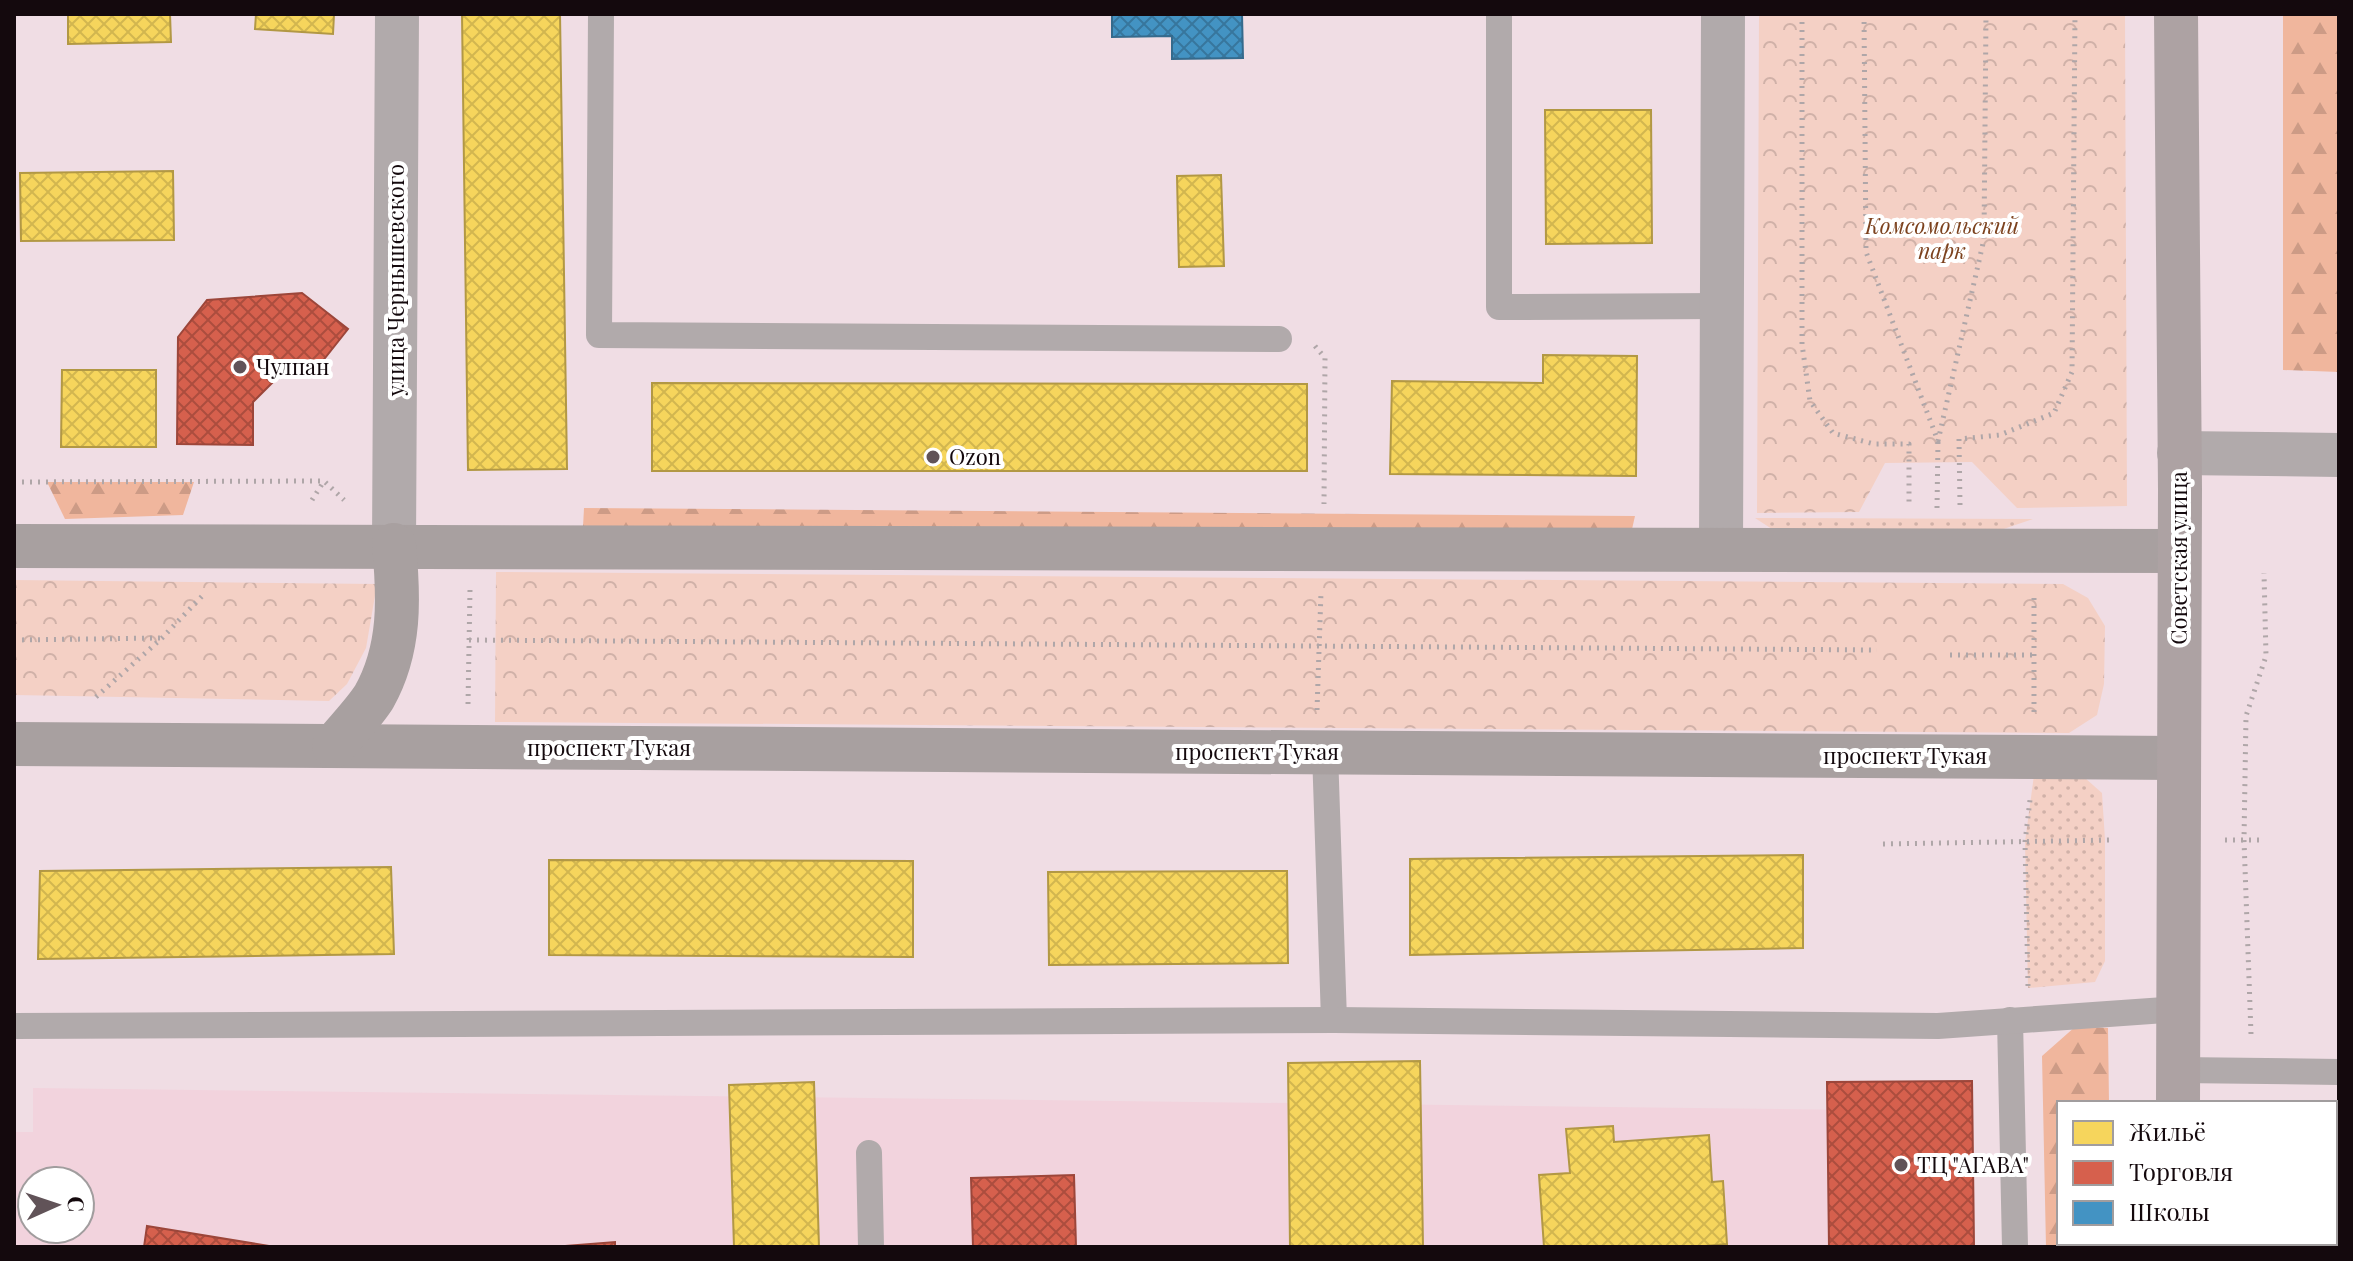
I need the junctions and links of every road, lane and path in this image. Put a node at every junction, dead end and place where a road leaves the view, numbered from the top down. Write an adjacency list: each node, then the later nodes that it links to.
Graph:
1 (397, 14): 21 (street, улица Чернышевского)
2 (601, 14): 11 (lane)
3 (1499, 14): 10 (lane)
4 (1723, 14): 10 (street)
5 (1802, 14): 19 (path)
6 (1864, 14): 12 (path)
7 (1986, 14): 12 (path)
8 (2075, 14): 18 (path)
9 (2176, 14): 13 (main road, Советская улица)
10 (1722, 306): 23 (street)
11 (1279, 339): 17 (path)
12 (1938, 441): 20 (path)
13 (2179, 453): 14 (street); 24 (main road, Советская улица)
14 (2339, 455)
15 (14, 482): 16 (path)
16 (350, 507)
17 (1324, 513)
18 (1960, 518)
19 (1909, 519)
20 (1937, 519)
21 (394, 545): 22 (main road); 23 (main road); 42 (main road)
22 (20, 549)
23 (1721, 549): 24 (main road)
24 (2179, 551): 43 (main road, Советская улица)
25 (2264, 573): 46 (path)
26 (470, 577): 32 (path)
27 (1321, 579): 33 (path)
28 (2034, 584): 36 (path)
29 (205, 593): 30 (path)
30 (162, 638): 31 (path); 37 (path)
31 (14, 640)
32 (469, 640): 33 (path); 38 (path)
33 (1319, 647): 34 (path); 40 (path)
34 (1877, 650)
35 (1950, 655): 36 (path)
36 (2034, 655): 39 (path)
37 (96, 697)
38 (468, 709)
39 (2034, 717)
40 (1321, 733): 42 (main road, проспект Тукая); 43 (main road, проспект Тукая); 50 (lane)
41 (14, 744): 42 (main road, проспект Тукая)
42 (334, 746)
43 (2179, 758): 49 (main road, Советская улица)
44 (2212, 839): 46 (path)
45 (2114, 840): 48 (path)
46 (2244, 840): 47 (path); 53 (path)
47 (2260, 840)
48 (1883, 844)
49 (2179, 1009): 51 (lane); 55 (main road, Советская улица)
50 (1334, 1020): 51 (lane); 52 (lane)
51 (2010, 1020): 58 (lane)
52 (14, 1026)
53 (2252, 1071): 54 (lane); 55 (lane)
54 (2339, 1072)
55 (2178, 1087)
56 (869, 1153): 57 (lane)
57 (871, 1247)
58 (2015, 1247)

